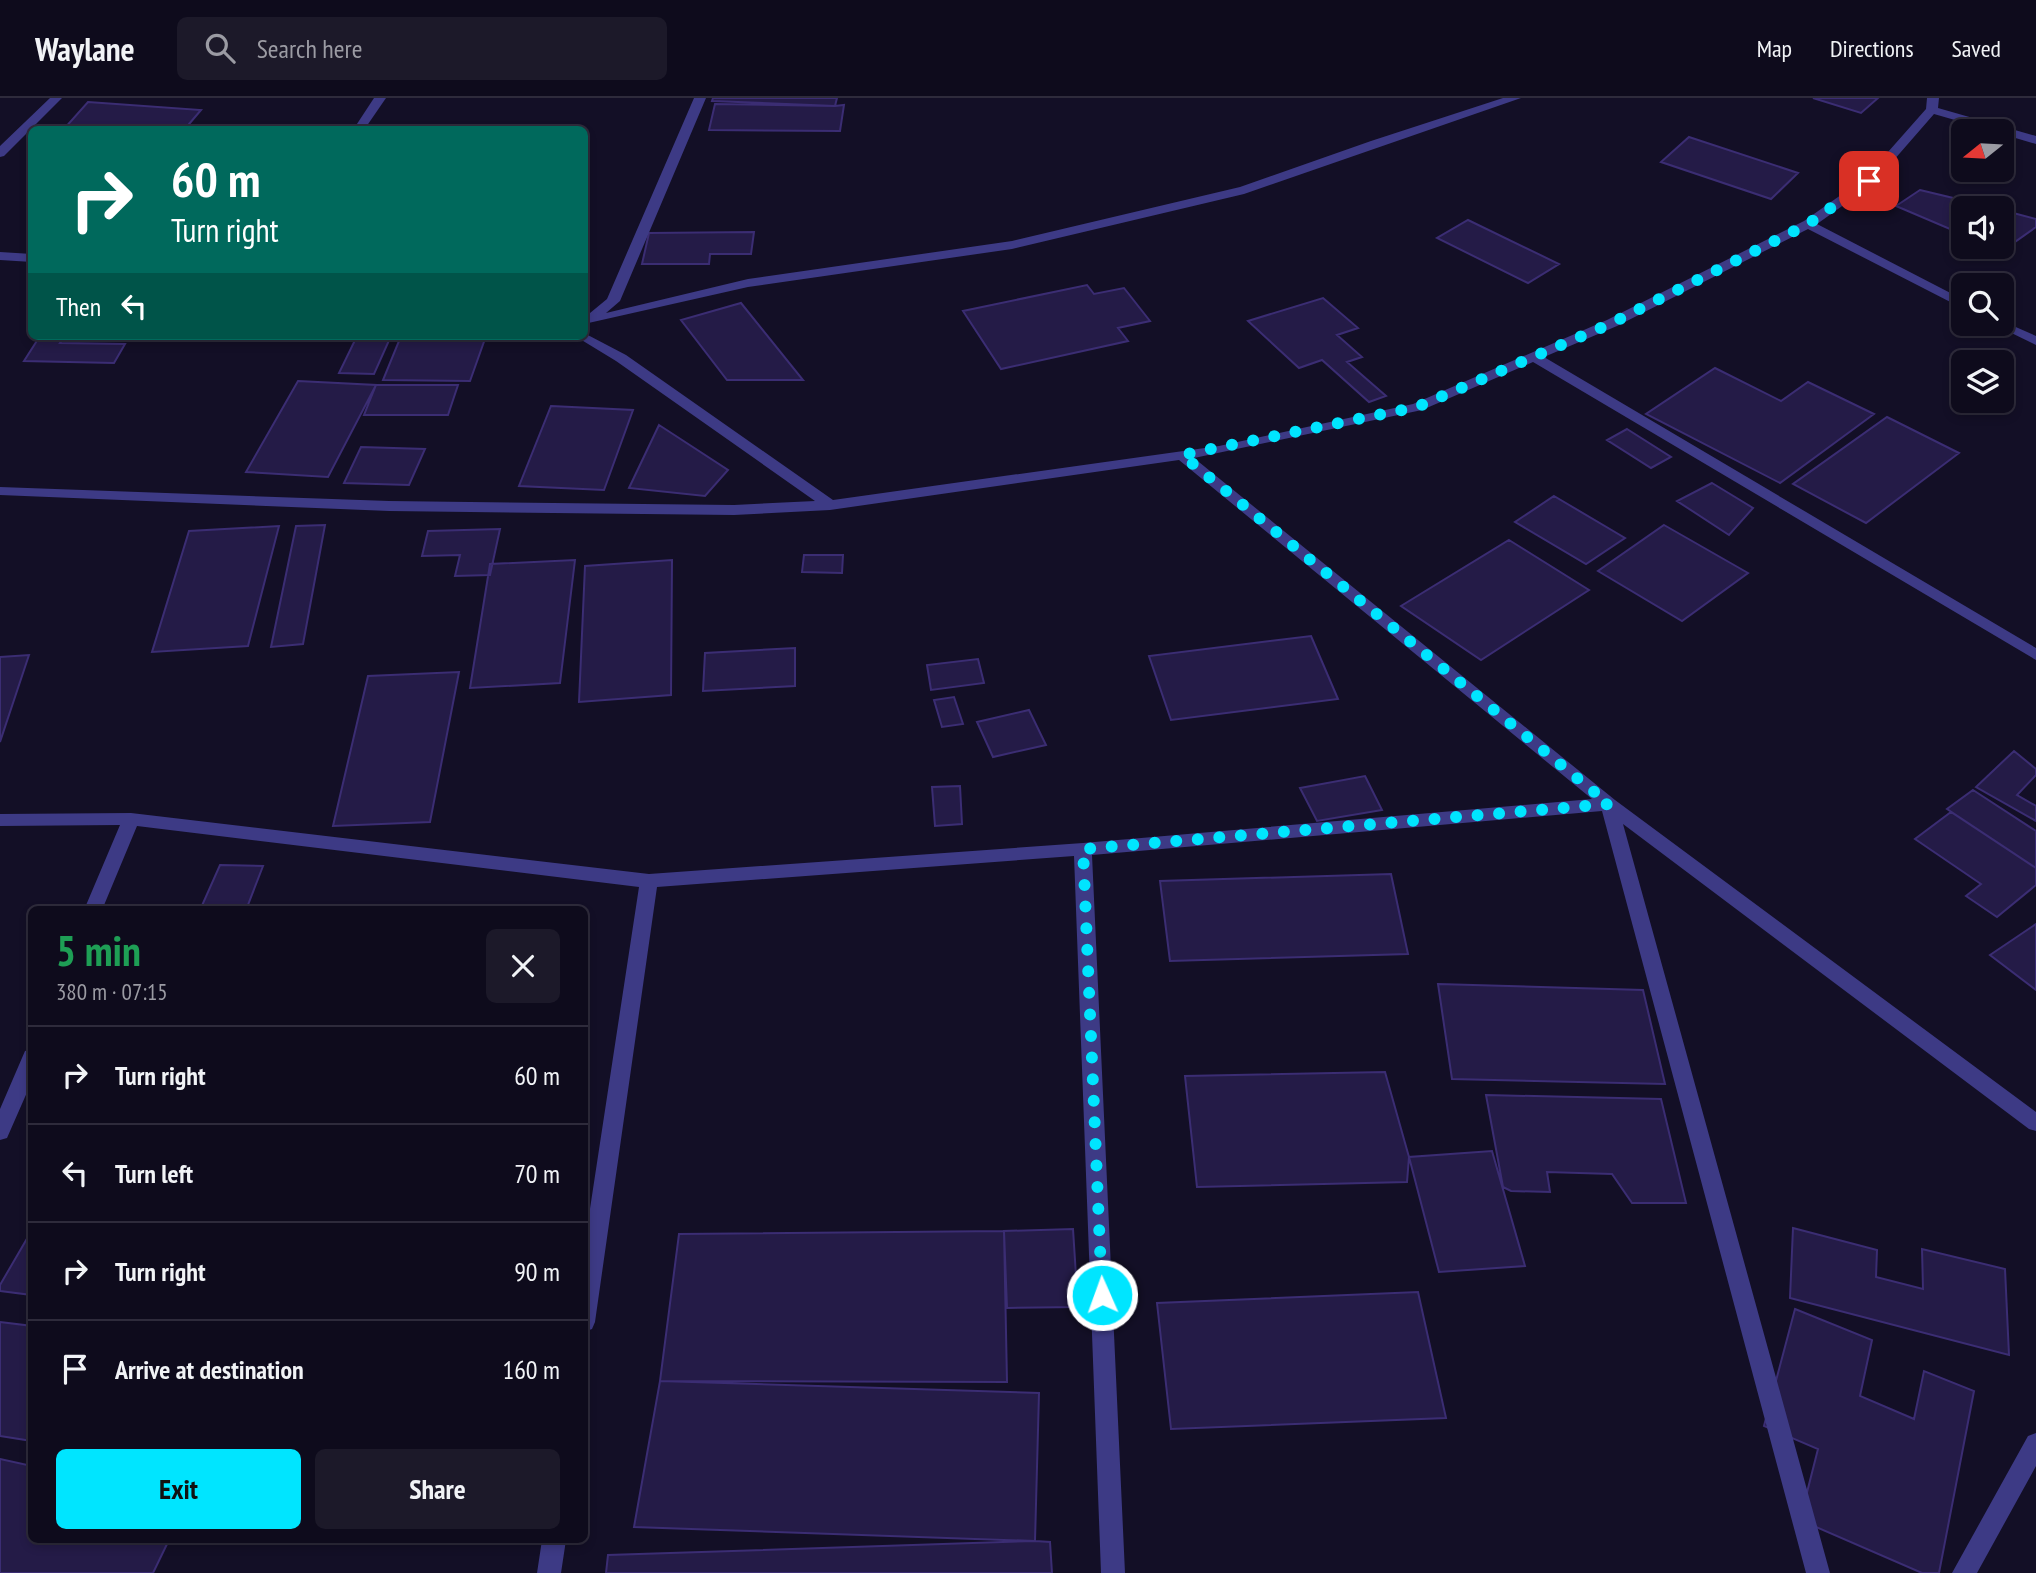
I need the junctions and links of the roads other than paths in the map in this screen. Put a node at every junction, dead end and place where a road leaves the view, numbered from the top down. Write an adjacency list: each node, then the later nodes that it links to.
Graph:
1 (56, 98): 8 (street)
2 (380, 98): 6 (street)
3 (700, 98): 4 (street)
4 (1515, 98)
5 (1932, 104): 7 (street); 9 (street)
6 (361, 126)
7 (2036, 140)
8 (0, 153)
9 (1808, 224): 12 (street); 16 (street)
10 (0, 256): 11 (street)
11 (28, 258)
12 (1951, 298)
13 (2014, 331): 15 (street)
14 (588, 339): 19 (street)
15 (2036, 341)
16 (1536, 358): 17 (street); 20 (street)
17 (1182, 455): 19 (street); 21 (street)
18 (0, 491): 19 (street)
19 (830, 505)
20 (2036, 655)
21 (1609, 804): 24 (street); 28 (street); 35 (street)
22 (131, 819): 23 (street); 25 (street); 26 (street)
23 (0, 820)
24 (1083, 849): 25 (street); 34 (street)
25 (649, 881): 30 (street)
26 (95, 906)
27 (28, 1066): 29 (street)
28 (2036, 1123)
29 (0, 1132)
30 (588, 1295)
31 (2036, 1444): 36 (street)
32 (554, 1543): 33 (street)
33 (549, 1573)
34 (1113, 1573)
35 (1818, 1573)
36 (1964, 1573)

